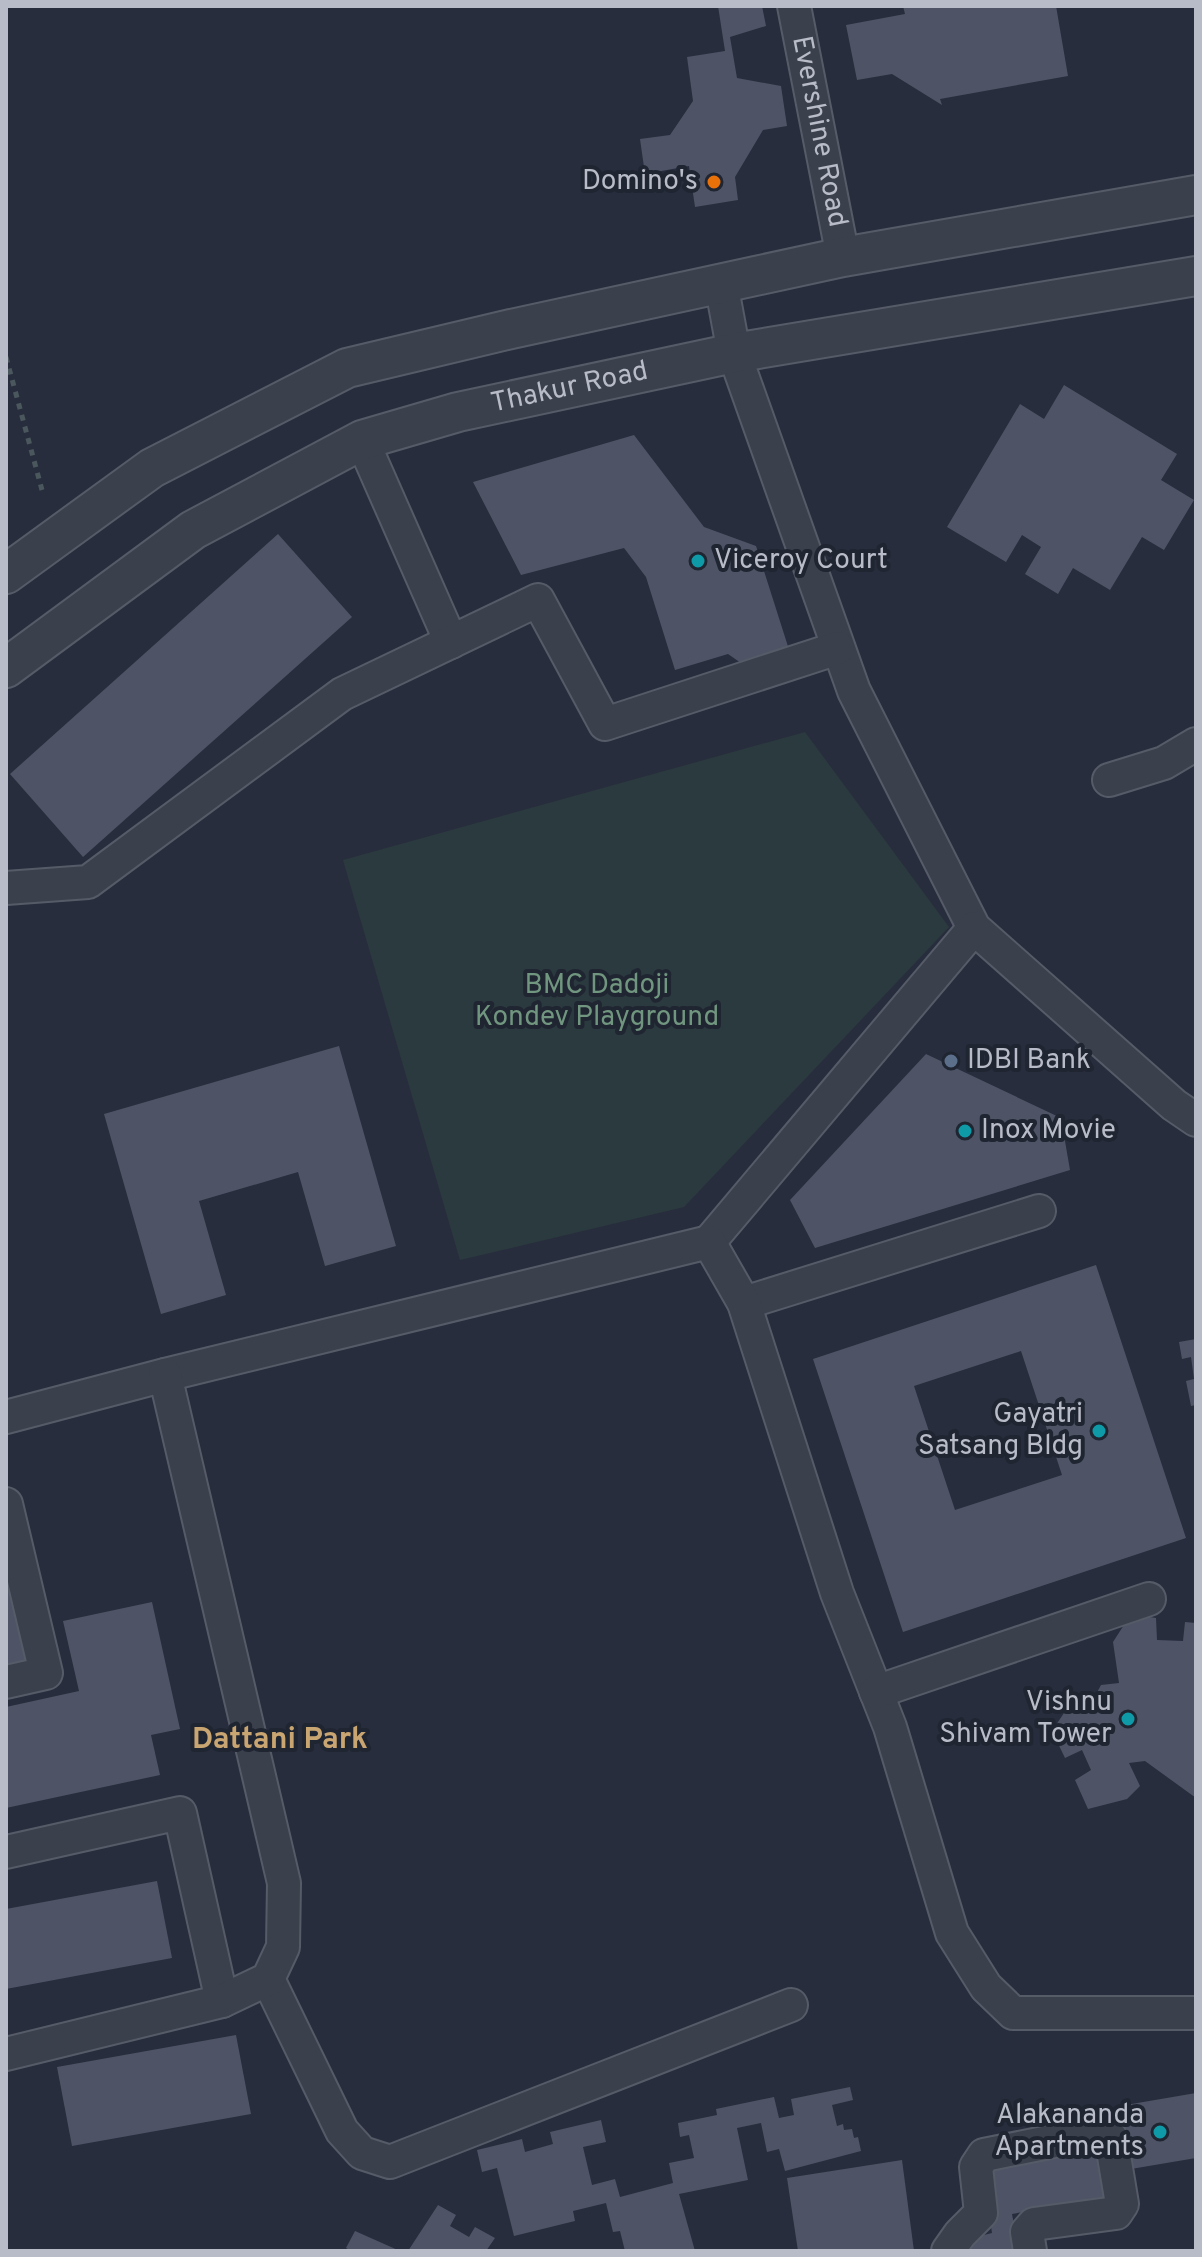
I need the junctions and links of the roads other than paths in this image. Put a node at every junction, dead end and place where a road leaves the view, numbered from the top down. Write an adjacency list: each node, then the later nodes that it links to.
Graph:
1 (794, 6): 3 (street, Evershine Road)
2 (1196, 195): 3 (street)
3 (843, 257): 5 (street)
4 (1196, 276): 6 (street, Thakur Road)
5 (721, 283): 6 (street); 8 (street)
6 (734, 353): 7 (street, Thakur Road); 10 (street)
7 (362, 440): 9 (street); 11 (street, Thakur Road)
8 (6, 574)
9 (451, 642): 10 (street); 14 (street)
10 (838, 648): 15 (street)
11 (6, 668)
12 (1196, 744): 13 (street)
13 (1109, 780)
14 (6, 888)
15 (974, 928): 16 (street); 18 (street)
16 (1196, 1120)
17 (1039, 1211): 19 (street)
18 (709, 1242): 19 (street); 20 (street)
19 (744, 1303): 25 (street)
20 (165, 1375): 21 (street); 27 (street)
21 (6, 1417)
22 (6, 1504): 24 (street)
23 (1149, 1599): 25 (street)
24 (6, 1682)
25 (876, 1692): 30 (street)
26 (6, 1852): 28 (street)
27 (268, 1979): 28 (street); 29 (street)
28 (222, 2001): 31 (street)
29 (791, 2005)
30 (1196, 2013)
31 (6, 2054)
32 (948, 2251): 33 (street)
33 (1030, 2251)

